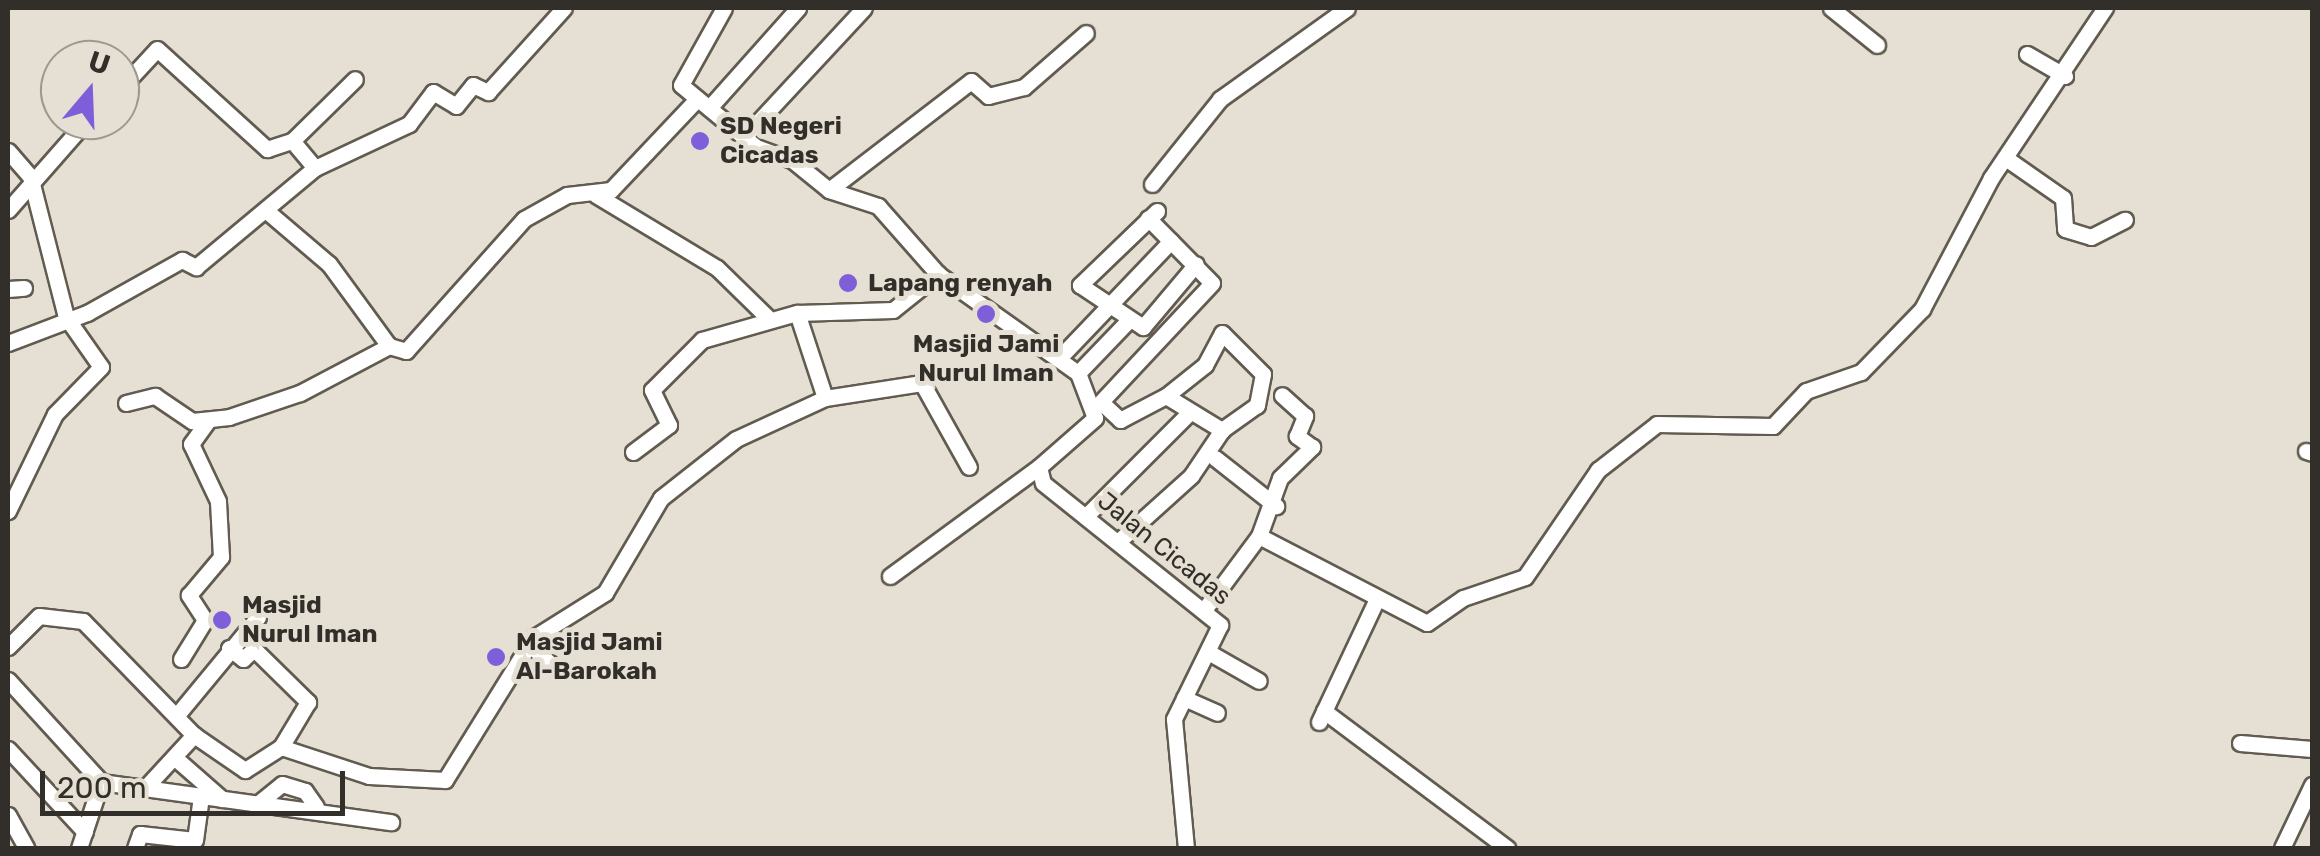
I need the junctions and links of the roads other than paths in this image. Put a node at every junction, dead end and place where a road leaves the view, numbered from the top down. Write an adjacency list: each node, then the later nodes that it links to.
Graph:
1 (564, 8): 20 (street)
2 (724, 8): 14 (street)
3 (798, 8): 14 (street)
4 (864, 8): 15 (street)
5 (1347, 8): 22 (street)
6 (1830, 8): 9 (street)
7 (2105, 8): 12 (street)
8 (1086, 32): 23 (street)
9 (1876, 45)
10 (2028, 54): 12 (street)
11 (140, 67): 17 (street)
12 (2065, 76): 19 (street)
13 (354, 79): 17 (street)
14 (703, 104): 15 (street); 24 (street)
15 (744, 137): 23 (street)
16 (67, 140): 21 (street)
17 (292, 141): 20 (street)
18 (8, 151): 21 (street)
19 (2006, 159): 27 (street); 58 (street)
20 (315, 168): 26 (street)
21 (30, 176): 25 (street); 34 (street)
22 (1152, 184)
23 (828, 190): 30 (street)
24 (592, 193): 33 (street); 37 (street)
25 (8, 210)
26 (269, 213): 34 (street); 37 (street)
27 (2125, 220)
28 (1171, 241): 29 (street); 31 (street); 31 (street)
29 (1196, 264): 35 (street); 44 (street)
30 (938, 274): 32 (street); 38 (street)
31 (1110, 310): 35 (street); 38 (street)
32 (798, 314): 33 (street); 42 (street)
33 (767, 317): 48 (street)
34 (66, 318): 36 (street); 53 (street)
35 (1126, 323): 39 (street)
36 (8, 343)
37 (389, 346): 46 (street)
38 (1060, 356): 39 (street)
39 (1078, 373): 44 (street)
40 (1282, 395): 52 (street)
41 (1166, 396): 44 (street); 45 (street); 47 (street)
42 (825, 398): 51 (street); 61 (street)
43 (126, 403): 46 (street)
44 (1100, 405): 50 (street)
45 (1188, 414): 47 (street); 54 (street)
46 (207, 422): 65 (street)
47 (1222, 430): 56 (street)
48 (632, 452)
49 (1215, 458): 52 (street)
50 (1039, 466): 54 (street, Jalan Cicadas); 57 (street)
51 (969, 467)
52 (1276, 506): 55 (street)
53 (8, 510)
54 (1087, 515): 56 (street, Jalan Cicadas)
55 (1259, 536): 58 (street); 59 (street)
56 (1121, 539): 59 (street, Jalan Cicadas)
57 (890, 576)
58 (1377, 599): 92 (street)
59 (1204, 610): 64 (street, Jalan Cicadas)
60 (258, 617): 63 (street)
61 (529, 644): 66 (street); 74 (street)
62 (8, 646): 71 (street)
63 (228, 648): 71 (street); 74 (street)
64 (1210, 653): 68 (street); 69 (street)
65 (181, 658)
66 (556, 668)
67 (8, 680): 78 (street)
68 (1259, 681)
69 (1184, 698): 70 (street); 91 (street)
70 (1217, 713)
71 (178, 715): 72 (street)
72 (194, 734): 74 (street); 77 (street)
73 (2240, 743): 76 (street)
74 (281, 747)
75 (8, 749): 86 (street)
76 (2312, 749)
77 (174, 757): 80 (street); 82 (street)
78 (101, 782): 80 (street); 86 (street)
79 (2312, 785): 83 (street)
80 (144, 789): 81 (street)
81 (201, 796): 82 (street); 90 (street)
82 (225, 802): 85 (street)
83 (2306, 813): 93 (street)
84 (8, 814): 88 (street)
85 (391, 822)
86 (84, 832): 89 (street)
87 (8, 841): 88 (street)
88 (26, 848)
89 (79, 848)
90 (135, 848)
91 (1186, 848)
92 (1507, 848)
93 (2282, 848)

